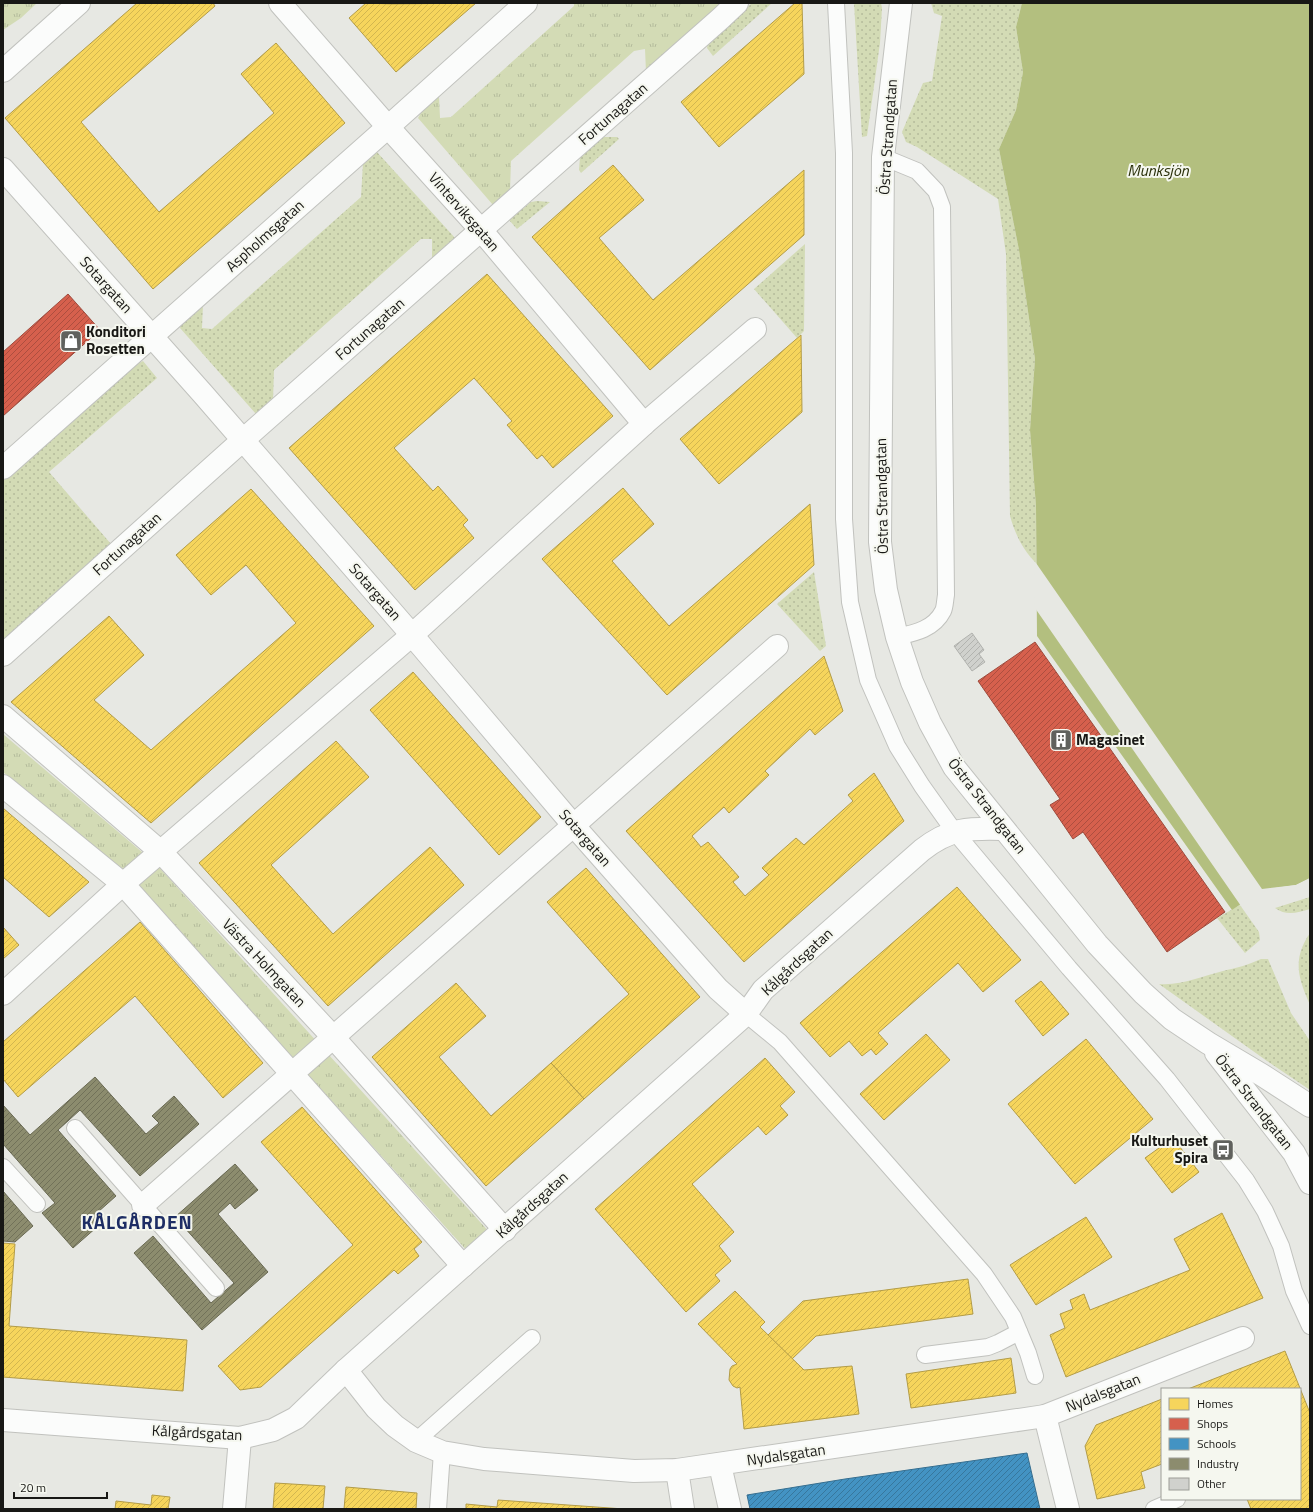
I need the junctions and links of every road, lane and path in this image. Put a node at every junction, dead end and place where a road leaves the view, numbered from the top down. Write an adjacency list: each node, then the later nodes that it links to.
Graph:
1 (79, 3): 7 (street)
2 (280, 3): 8 (street, Vinterviksgatan)
3 (526, 3): 8 (street, Aspholmsgatan)
4 (737, 3): 11 (street, Fortunagatan)
5 (836, 3): 25 (lane)
6 (901, 3): 9 (street, Östra Strandgatan)
7 (3, 71)
8 (388, 127): 11 (street, Vinterviksgatan); 13 (street, Aspholmsgatan)
9 (883, 157): 18 (street, Östra Strandgatan); 18 (lane)
10 (3, 169): 13 (street, Sotargatan)
11 (481, 230): 14 (street, Vinterviksgatan); 15 (street, Fortunagatan)
12 (755, 329): 14 (street)
13 (152, 336): 15 (street, Sotargatan); 16 (street, Aspholmsgatan)
14 (644, 424): 17 (street)
15 (243, 440): 17 (street, Sotargatan); 20 (street, Fortunagatan)
16 (3, 468)
17 (412, 635): 23 (street, Sotargatan); 26 (street)
18 (897, 638): 24 (street, Östra Strandgatan)
19 (777, 646): 23 (street)
20 (3, 655)
21 (3, 716): 26 (street, Västra Holmgatan)
22 (3, 786): 27 (street)
23 (574, 826): 29 (street, Sotargatan); 30 (street)
24 (1003, 829): 25 (street, Kålgårdsgatan); 31 (street, Östra Strandgatan)
25 (954, 831): 29 (street, Kålgårdsgatan); 42 (lane)
26 (162, 852): 27 (street); 30 (street, Västra Holmgatan)
27 (123, 884): 28 (street); 32 (street)
28 (3, 994)
29 (746, 1014): 39 (street, Kålgårdsgatan); 43 (lane)
30 (333, 1037): 32 (street); 39 (street, Västra Holmgatan)
31 (1208, 1043): 33 (street, Östra Strandgatan); 36 (street, Östra Strandgatan)
32 (292, 1074): 38 (street); 40 (street)
33 (1310, 1106)
34 (75, 1128): 38 (lane)
35 (3, 1167): 37 (lane)
36 (1310, 1182)
37 (37, 1204)
38 (143, 1205): 41 (lane)
39 (505, 1230): 40 (street, Kålgårdsgatan)
40 (463, 1266): 47 (street, Kålgårdsgatan)
41 (216, 1288)
42 (1310, 1326)
43 (1019, 1332): 46 (lane); 48 (lane)
44 (532, 1338): 52 (lane)
45 (1243, 1338): 49 (street, Nydalsgatan)
46 (925, 1355)
47 (346, 1370): 51 (street, Kålgårdsgatan); 52 (street, Nydalsgatan)
48 (1035, 1376)
49 (1045, 1416): 54 (street, Nydalsgatan); 61 (street)
50 (3, 1420): 51 (street, Kålgårdsgatan)
51 (240, 1438): 57 (street)
52 (416, 1441): 53 (street, Nydalsgatan)
53 (442, 1452): 55 (street, Nydalsgatan); 58 (lane)
54 (720, 1464): 55 (street, Nydalsgatan); 60 (street)
55 (678, 1470): 59 (street)
56 (1175, 1500): 62 (lane)
57 (234, 1509)
58 (438, 1509)
59 (684, 1509)
60 (730, 1509)
61 (1068, 1509)
62 (1154, 1509)

